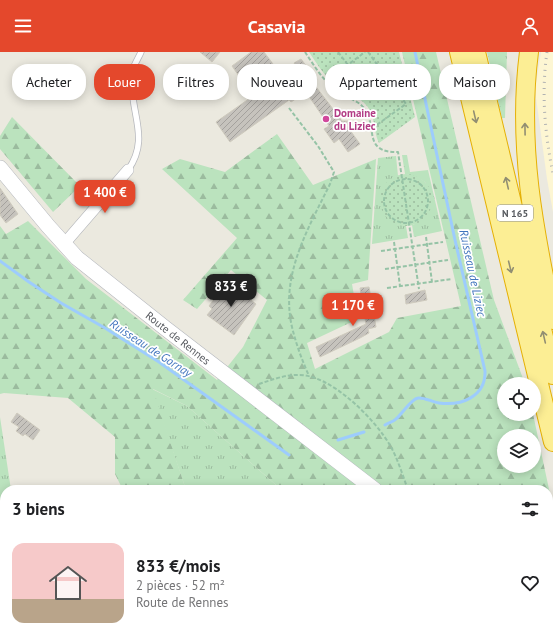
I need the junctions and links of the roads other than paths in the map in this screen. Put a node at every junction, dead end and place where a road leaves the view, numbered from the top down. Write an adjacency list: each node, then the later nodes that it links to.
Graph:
1 (141, 52): 6 (lane)
2 (459, 52): 10 (highway, N 165, one-way to 10)
3 (476, 52): 9 (highway, N 165, one-way to 3)
4 (529, 52): 8 (highway, one-way to 4)
5 (0, 168): 7 (main road, Route de Rennes)
6 (128, 170): 7 (street)
7 (64, 244): 11 (main road, Route de Rennes)
8 (553, 320)
9 (553, 375)
10 (553, 442)
11 (369, 485)

